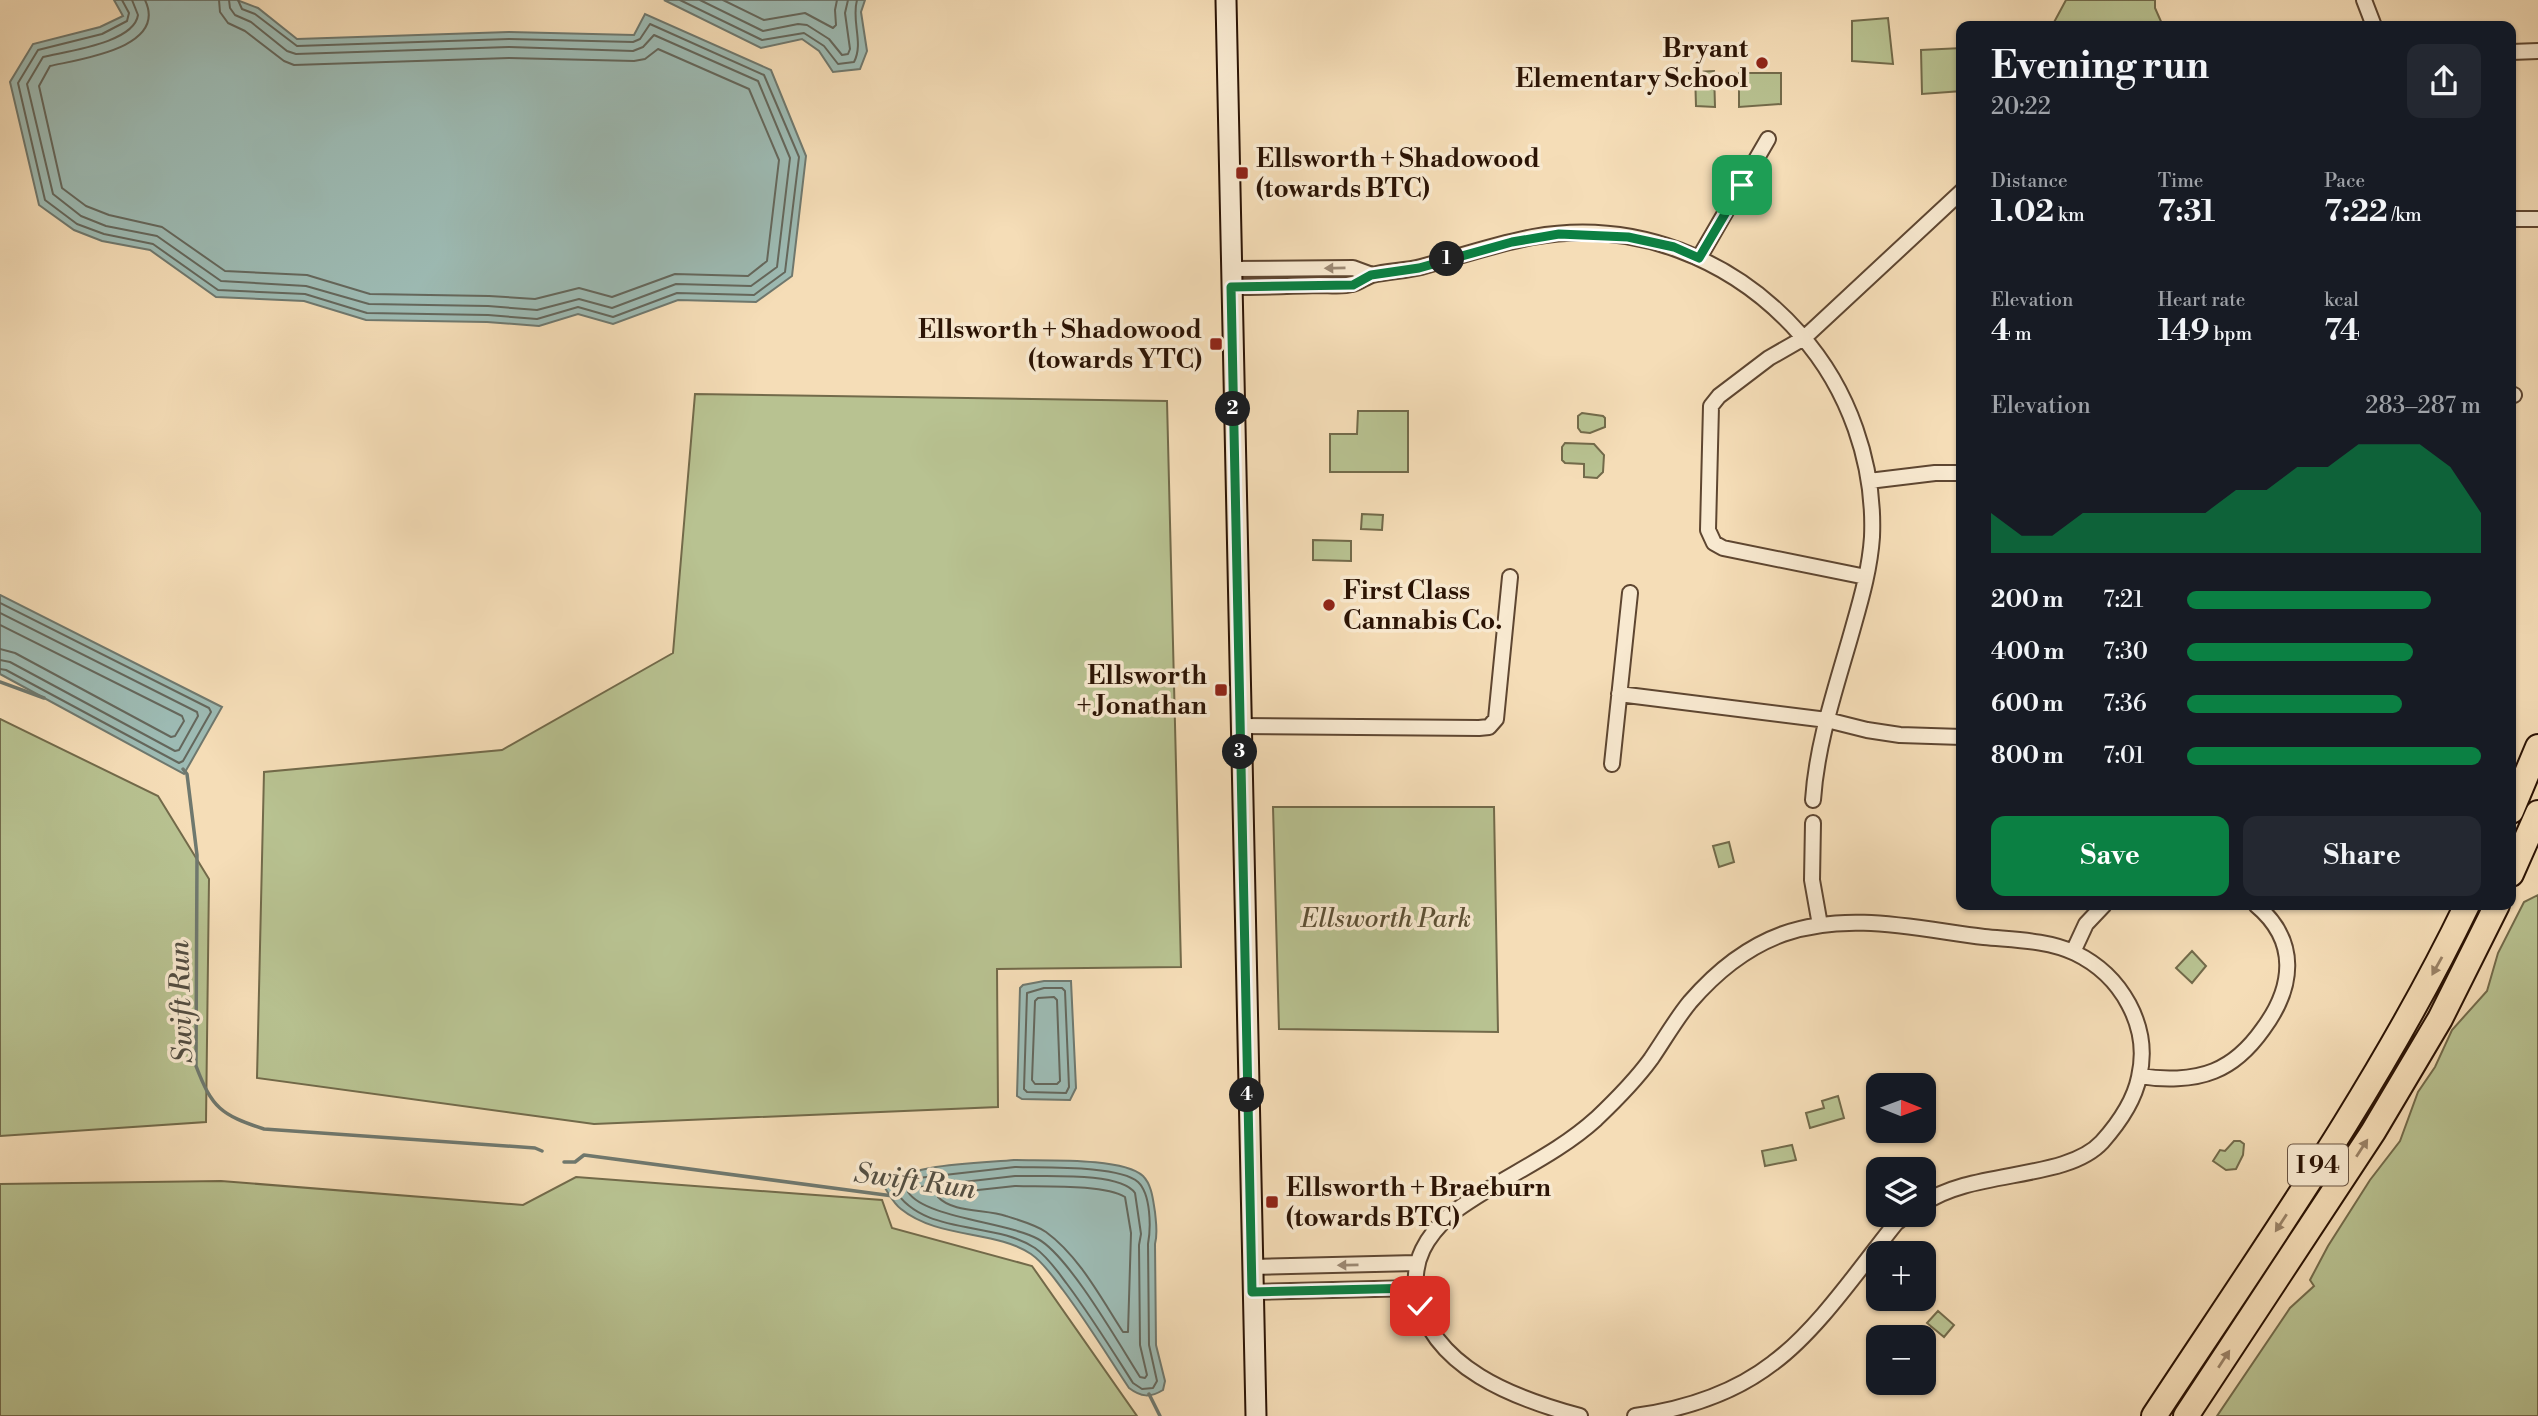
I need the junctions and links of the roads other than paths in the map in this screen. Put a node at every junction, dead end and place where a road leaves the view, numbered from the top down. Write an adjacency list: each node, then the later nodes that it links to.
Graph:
1 (1226, 0): 11 (main road)
2 (2364, 0): 3 (street)
3 (2372, 21)
4 (2538, 51): 5 (street)
5 (2516, 52)
6 (1768, 139): 10 (street)
7 (1956, 197): 12 (street)
8 (2516, 219): 9 (street)
9 (2538, 219)
10 (1699, 258): 11 (street); 12 (street)
11 (1231, 278): 20 (main road)
12 (1804, 338): 14 (street); 16 (street)
13 (1956, 473): 14 (street)
14 (1869, 481): 16 (street)
15 (1510, 577): 20 (street)
16 (1866, 577): 19 (street)
17 (1630, 593): 18 (street)
18 (1619, 694): 19 (street); 23 (street)
19 (1828, 720): 21 (street); 25 (street)
20 (1240, 726): 39 (main road)
21 (1956, 737)
22 (2538, 747): 24 (highway)
23 (1612, 764)
24 (2516, 799)
25 (1813, 800)
26 (2538, 813): 28 (highway)
27 (1812, 823): 33 (street)
28 (2516, 863)
29 (2099, 910): 34 (street)
30 (2261, 910): 35 (street)
31 (2464, 910): 45 (highway, I 94, one-way to 45)
32 (2494, 910): 46 (highway, I 94, one-way to 32)
33 (1820, 925): 34 (street); 38 (street)
34 (2073, 952): 35 (street)
35 (2140, 1076): 36 (street)
36 (1936, 1198)
37 (1893, 1227): 44 (street)
38 (1416, 1263): 39 (street, one-way to 39); 40 (street)
39 (1252, 1267): 41 (main road)
40 (1416, 1288): 41 (street); 43 (street)
41 (1252, 1292): 42 (main road)
42 (1256, 1416)
43 (1580, 1416)
44 (1635, 1416)
45 (2154, 1416)
46 (2186, 1416)

